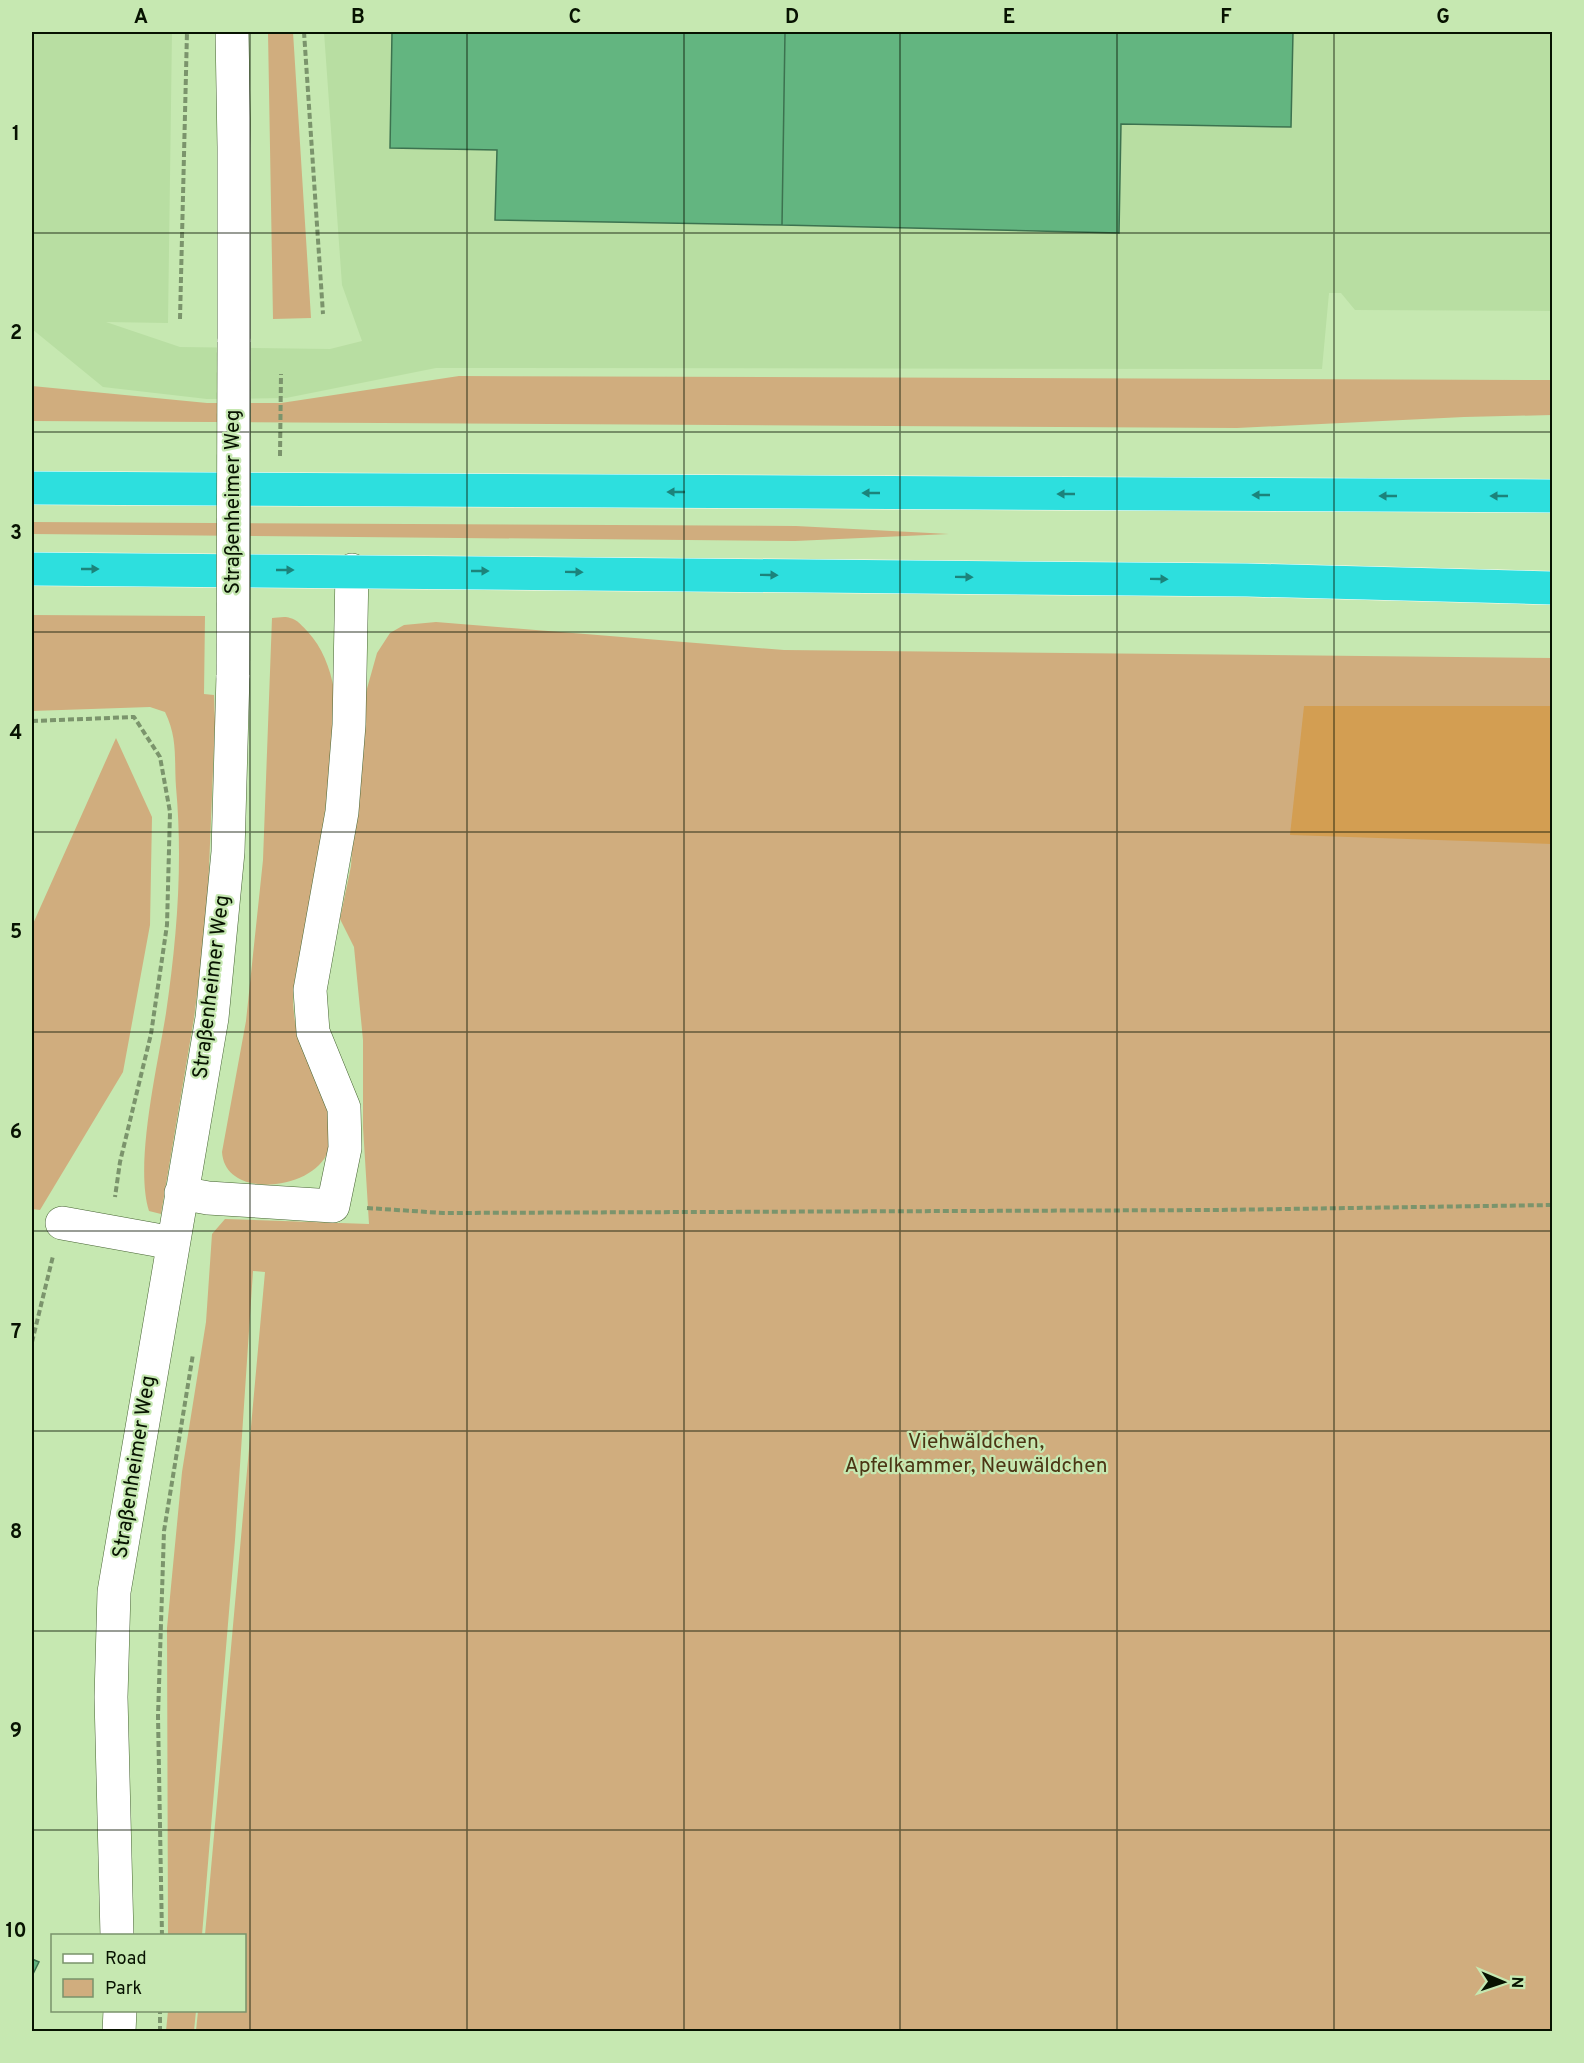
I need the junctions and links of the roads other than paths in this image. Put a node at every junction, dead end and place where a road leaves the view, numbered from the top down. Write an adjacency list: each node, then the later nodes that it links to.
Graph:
1 (232, 32): 7 (street, Straßenheimer Weg, bridge)
2 (32, 488): 3 (highway, one-way to 2)
3 (1552, 496)
4 (32, 569): 5 (highway, one-way to 5)
5 (352, 570): 6 (highway, one-way to 6); 7 (street)
6 (1552, 588)
7 (181, 1193): 9 (street, Straßenheimer Weg)
8 (62, 1223): 9 (street)
9 (172, 1243): 10 (street, Straßenheimer Weg)
10 (117, 1934)
11 (120, 2012): 12 (street)
12 (119, 2031)

